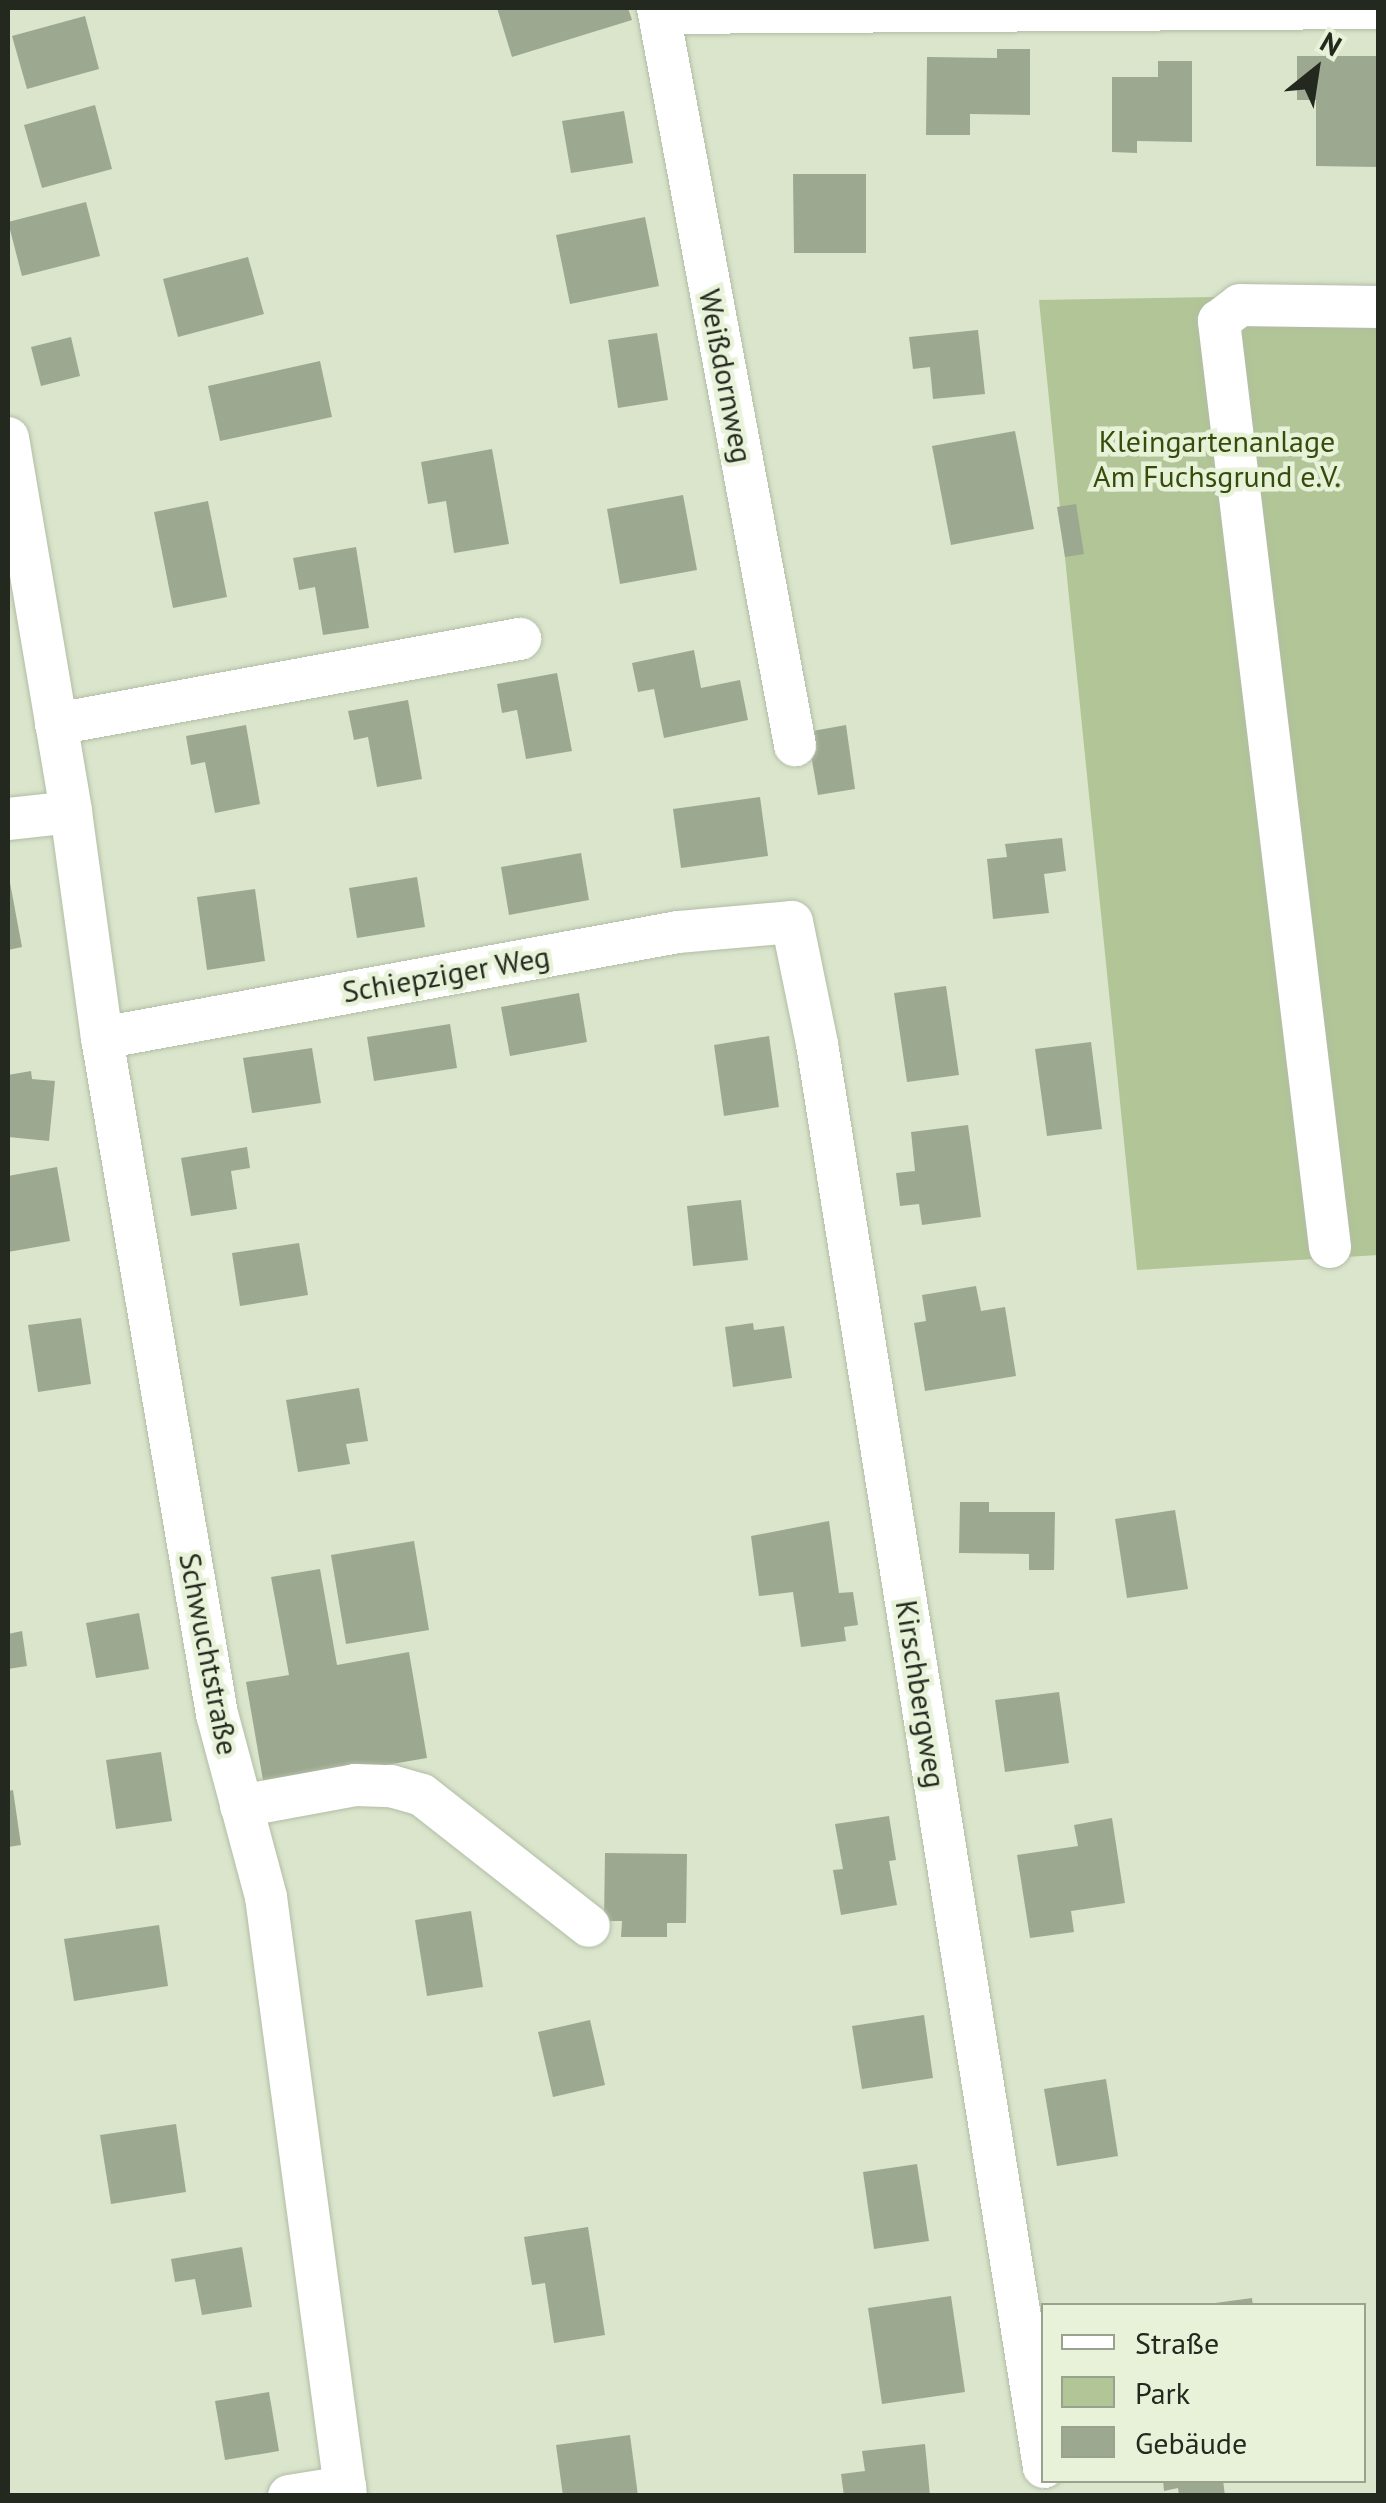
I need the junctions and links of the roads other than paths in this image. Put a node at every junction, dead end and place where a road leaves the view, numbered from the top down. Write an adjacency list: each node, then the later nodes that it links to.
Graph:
1 (1378, 8): 2 (street)
2 (658, 10): 7 (street, Weißdornweg)
3 (1378, 307): 12 (street)
4 (8, 438): 6 (street, Schwuchtstraße)
5 (520, 638): 6 (street)
6 (56, 724): 8 (street, Schwuchtstraße)
7 (795, 745)
8 (71, 812): 9 (street); 11 (street, Schwuchtstraße)
9 (8, 819)
10 (792, 922): 11 (street, Schiepziger Weg); 15 (street, Kirschbergweg)
11 (102, 1038): 13 (street, Schwuchtstraße)
12 (1330, 1247)
13 (241, 1806): 14 (street); 16 (street, Schwuchtstraße)
14 (590, 1926)
15 (1041, 2448)
16 (346, 2491): 17 (street)
17 (289, 2496)

